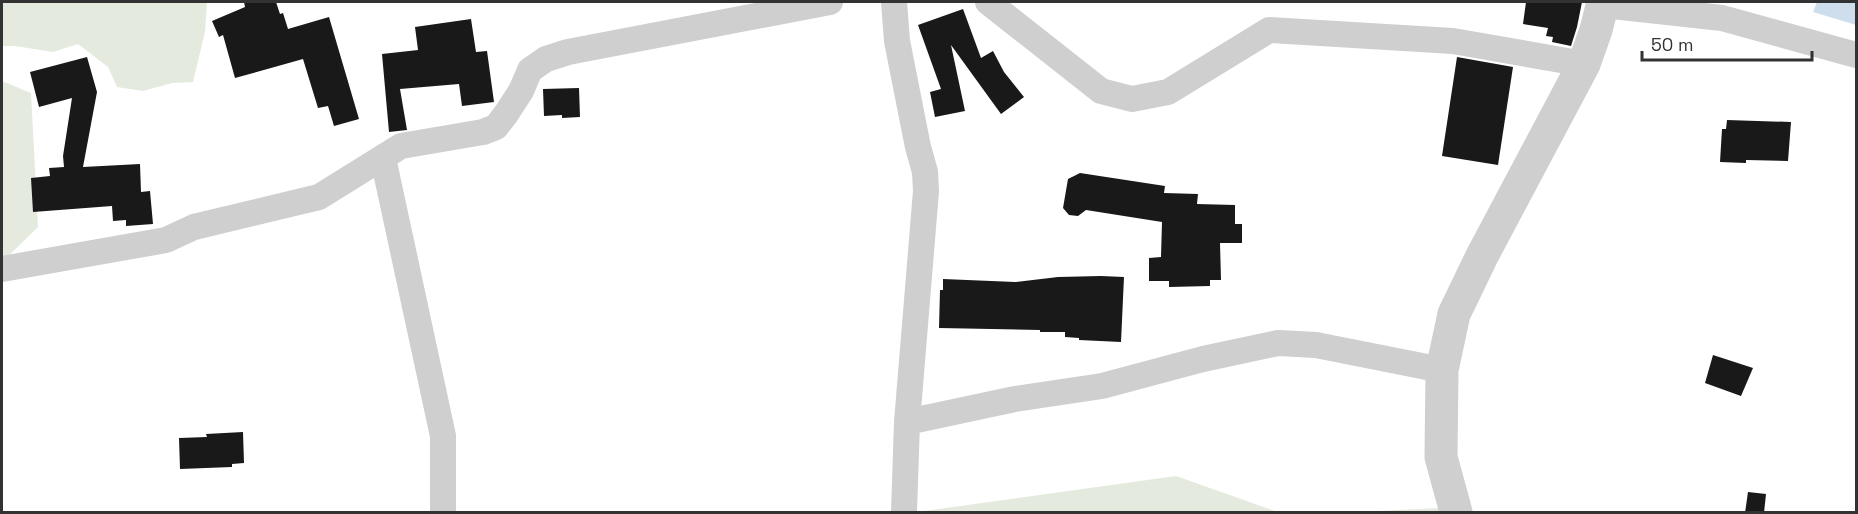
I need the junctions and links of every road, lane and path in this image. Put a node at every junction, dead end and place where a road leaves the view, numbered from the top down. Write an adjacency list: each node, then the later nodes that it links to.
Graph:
1 (830, 2): 7 (street)
2 (894, 2): 10 (street)
3 (988, 2): 6 (street)
4 (1603, 3): 5 (street); 6 (street)
5 (1857, 55)
6 (1584, 64): 9 (street)
7 (383, 158): 8 (street); 11 (street)
8 (2, 269)
9 (1442, 370): 10 (street); 13 (street)
10 (907, 422): 12 (street)
11 (443, 513)
12 (904, 513)
13 (1456, 513)

